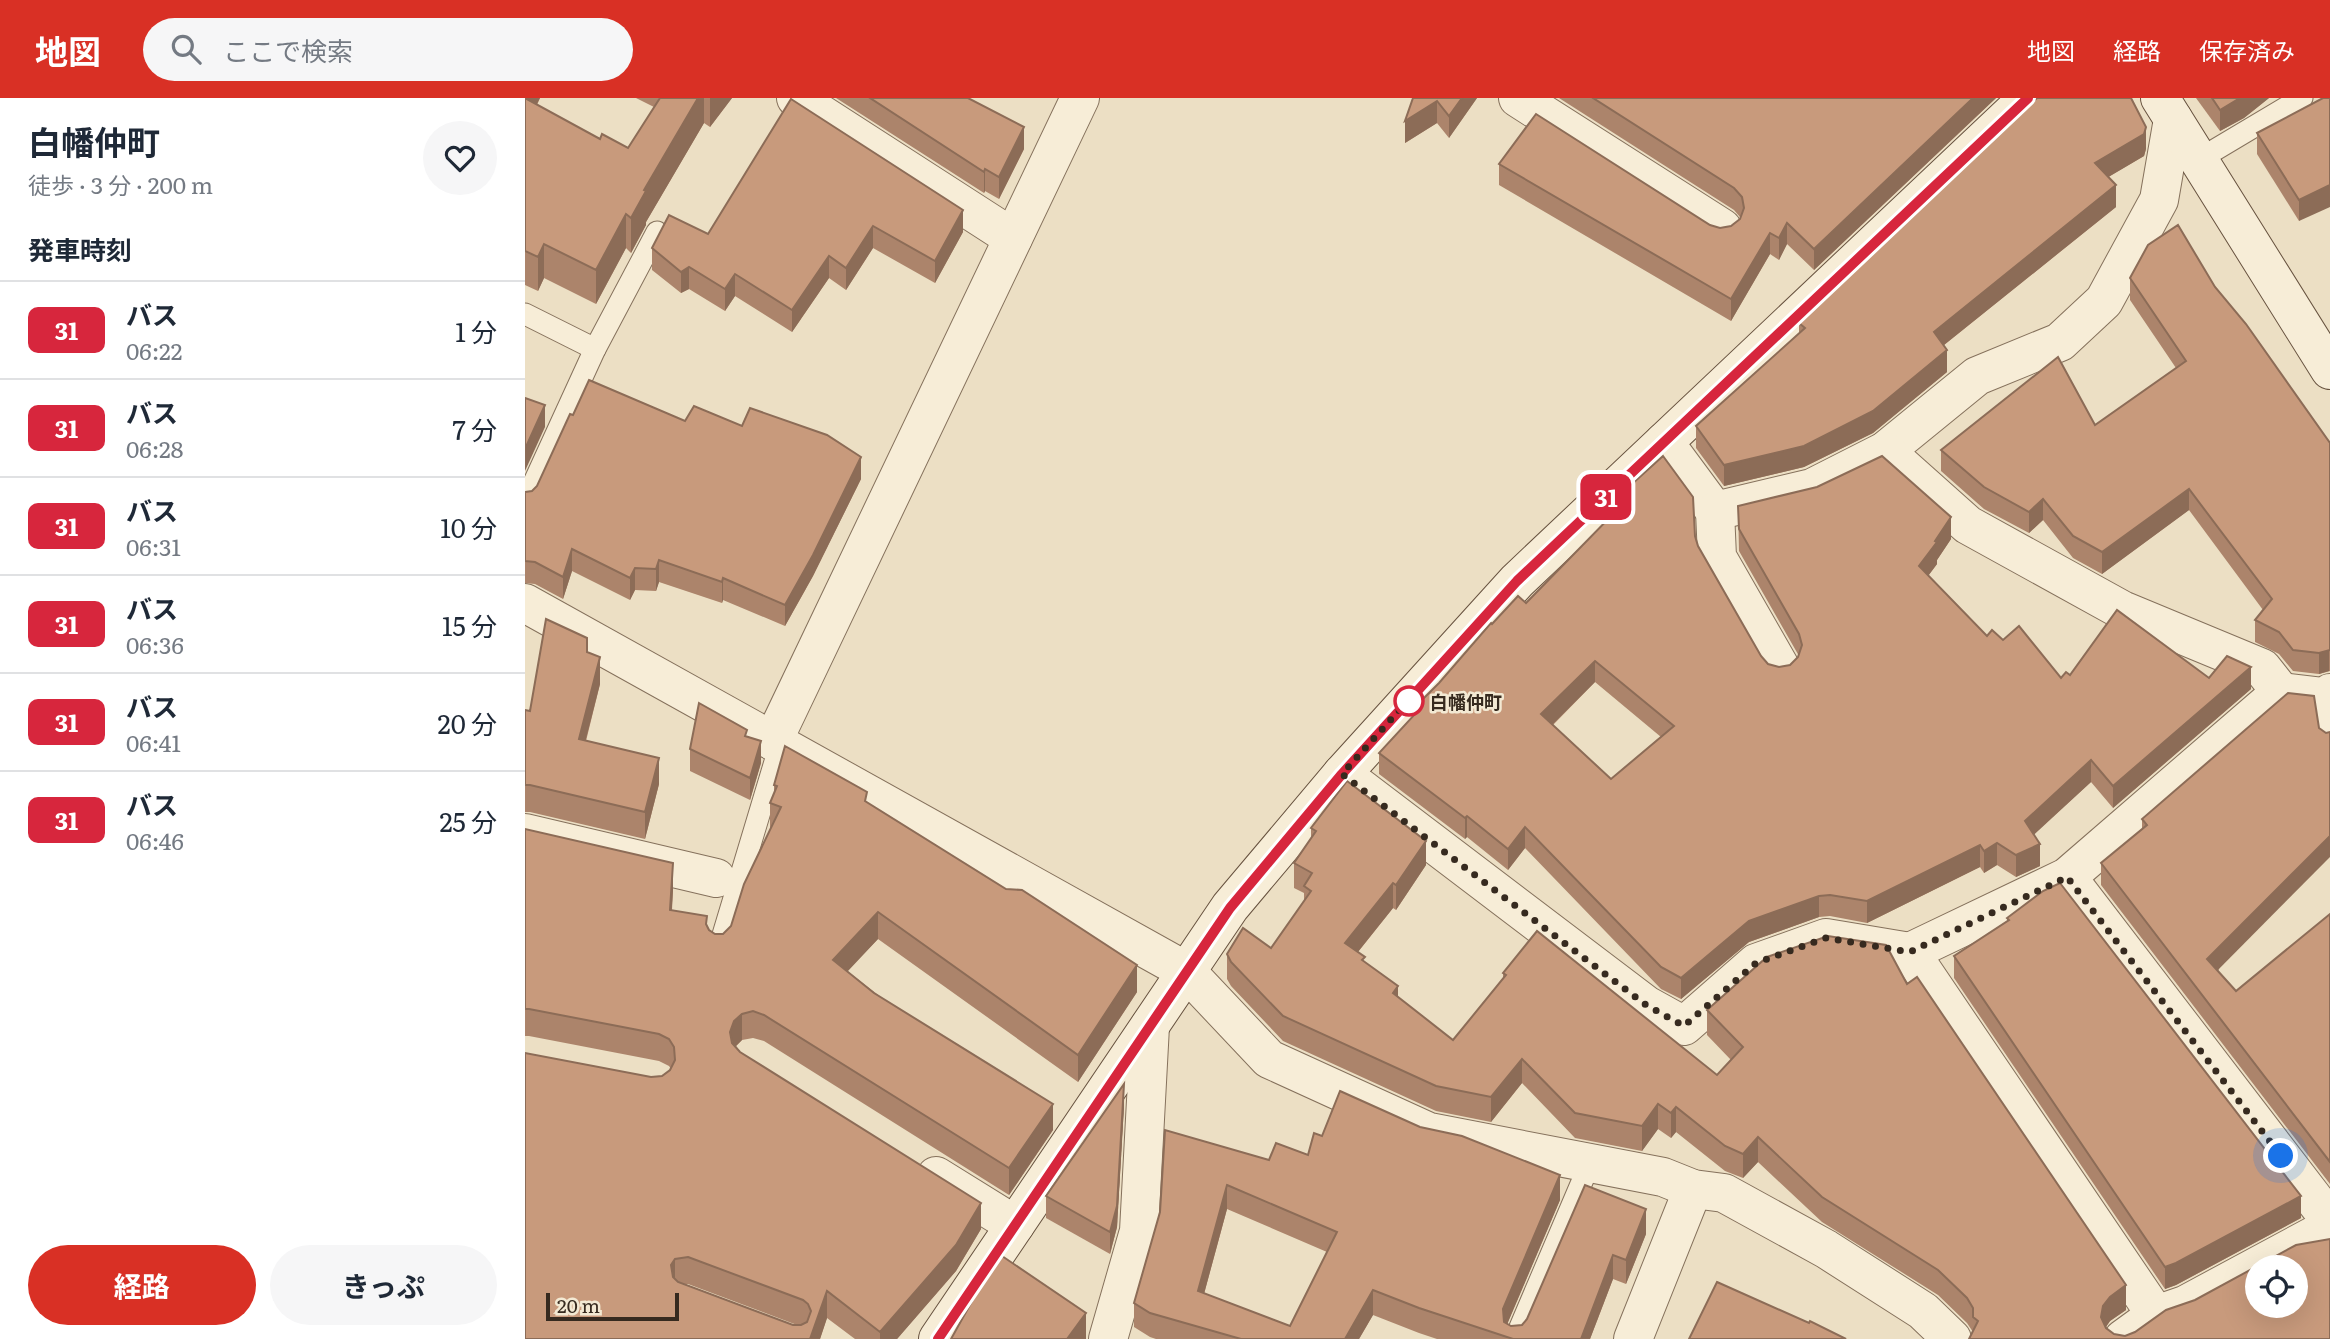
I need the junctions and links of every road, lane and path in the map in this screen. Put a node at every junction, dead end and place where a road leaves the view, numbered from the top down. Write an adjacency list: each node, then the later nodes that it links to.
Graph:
1 (796, 98): 10 (street)
2 (1080, 98): 10 (street)
3 (1518, 98): 8 (street)
4 (2028, 98): 14 (street)
5 (2302, 98): 7 (lane)
6 (2166, 108): 7 (street); 15 (street)
7 (2198, 160): 13 (street)
8 (1722, 228)
9 (657, 232): 12 (lane)
10 (1013, 238): 23 (street)
11 (525, 314): 12 (lane)
12 (595, 349): 16 (lane)
13 (2330, 370)
14 (1664, 442): 17 (street); 24 (street)
15 (1885, 451): 17 (street); 20 (street)
16 (525, 502)
17 (1715, 510): 19 (street)
18 (525, 603): 23 (street)
19 (1780, 667)
20 (2281, 692): 21 (street); 26 (street)
21 (2327, 695): 22 (lane)
22 (2330, 742)
23 (776, 743): 28 (lane); 30 (street)
24 (1342, 774): 29 (street); 30 (street)
25 (525, 834): 27 (street)
26 (2067, 877): 29 (street); 35 (street)
27 (716, 878)
28 (719, 948)
29 (1910, 952): 38 (street)
30 (1187, 971): 31 (street); 33 (street)
31 (1150, 1026): 36 (street); 40 (street)
32 (912, 1161): 36 (street)
33 (1590, 1163): 34 (street); 41 (lane)
34 (1693, 1189): 42 (street); 43 (street)
35 (2330, 1220)
36 (1015, 1225): 39 (street)
37 (2330, 1227): 38 (street)
38 (2156, 1315): 44 (street)
39 (938, 1339)
40 (1108, 1339)
41 (1515, 1339)
42 (1633, 1339)
43 (1952, 1339)
44 (2123, 1339)

